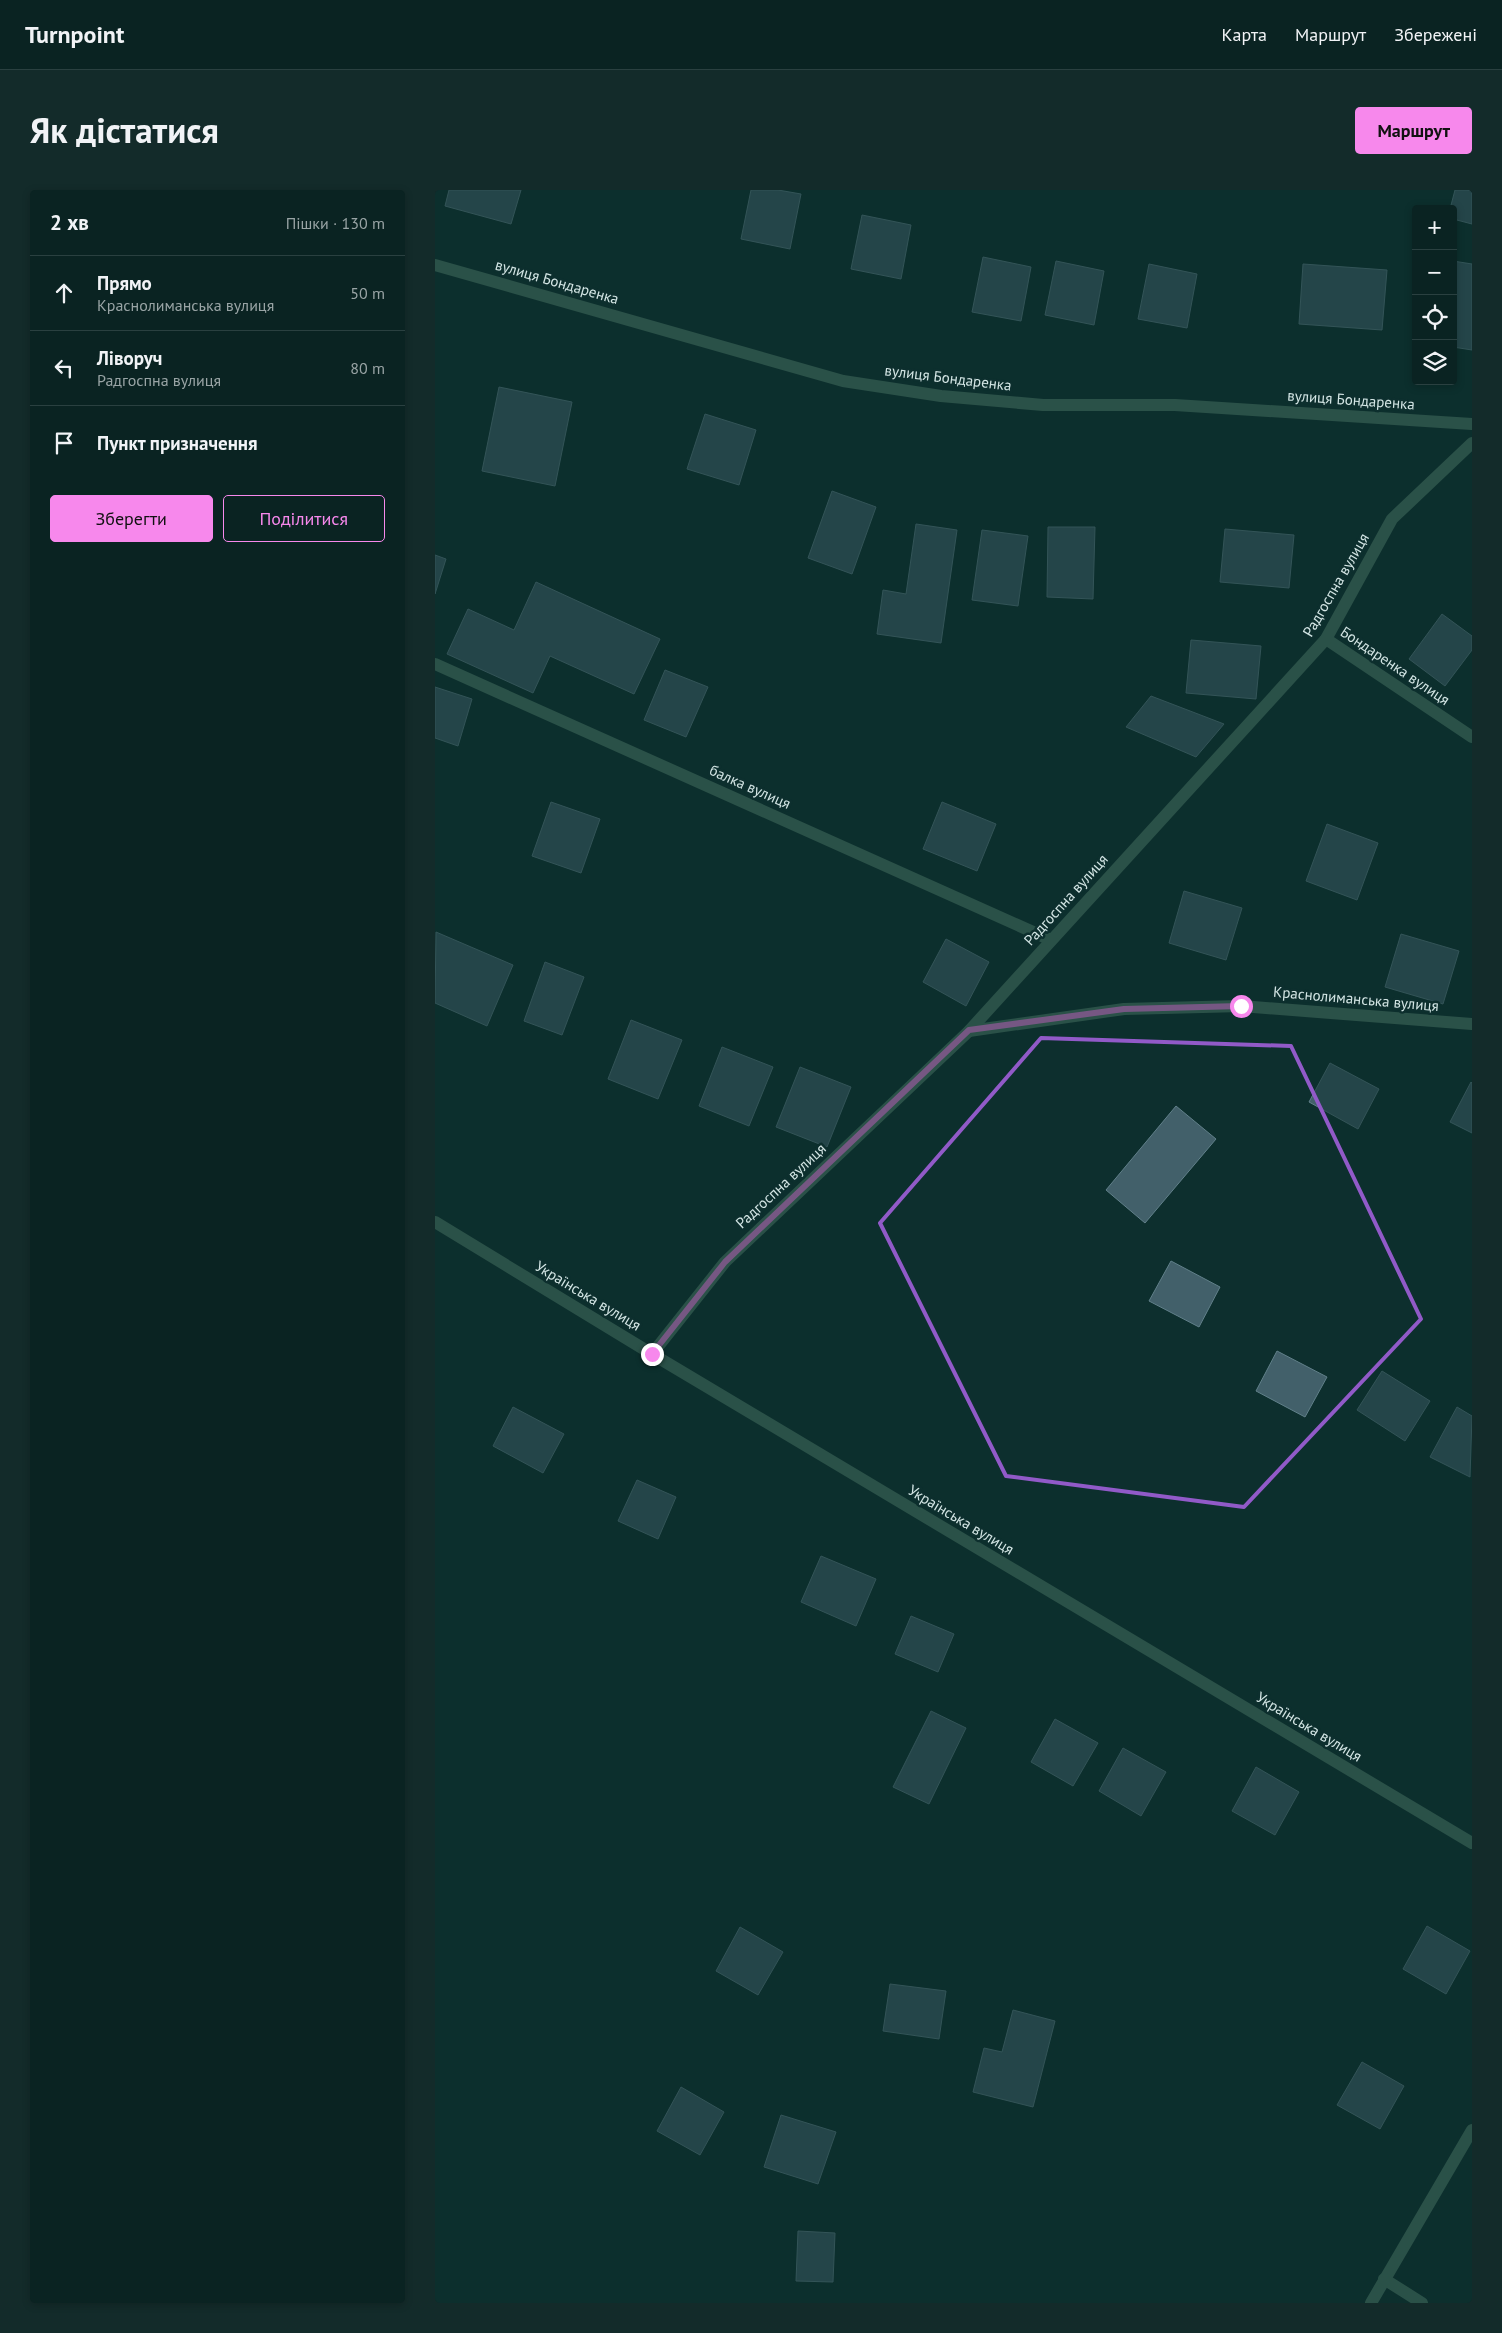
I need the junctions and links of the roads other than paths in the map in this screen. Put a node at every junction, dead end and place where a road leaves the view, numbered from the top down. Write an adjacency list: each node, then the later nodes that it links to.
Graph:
1 (435, 265): 2 (street, вулиця Бондаренка)
2 (1472, 424)
3 (1472, 443): 4 (street, Радгоспна вулиця)
4 (1326, 639): 6 (street, Бондаренка вулиця); 7 (street, Радгоспна вулиця)
5 (435, 664): 7 (street, балка вулиця)
6 (1472, 737)
7 (1051, 940): 9 (street, Радгоспна вулиця)
8 (1472, 1024): 9 (street, Краснолиманська вулиця)
9 (969, 1030): 11 (street, Радгоспна вулиця)
10 (435, 1222): 11 (street, Українська вулиця)
11 (652, 1354): 12 (street, Українська вулиця)
12 (1472, 1843)
13 (1472, 2130): 14 (street)
14 (1384, 2279): 15 (street); 16 (street)
15 (1371, 2303)
16 (1422, 2303)

